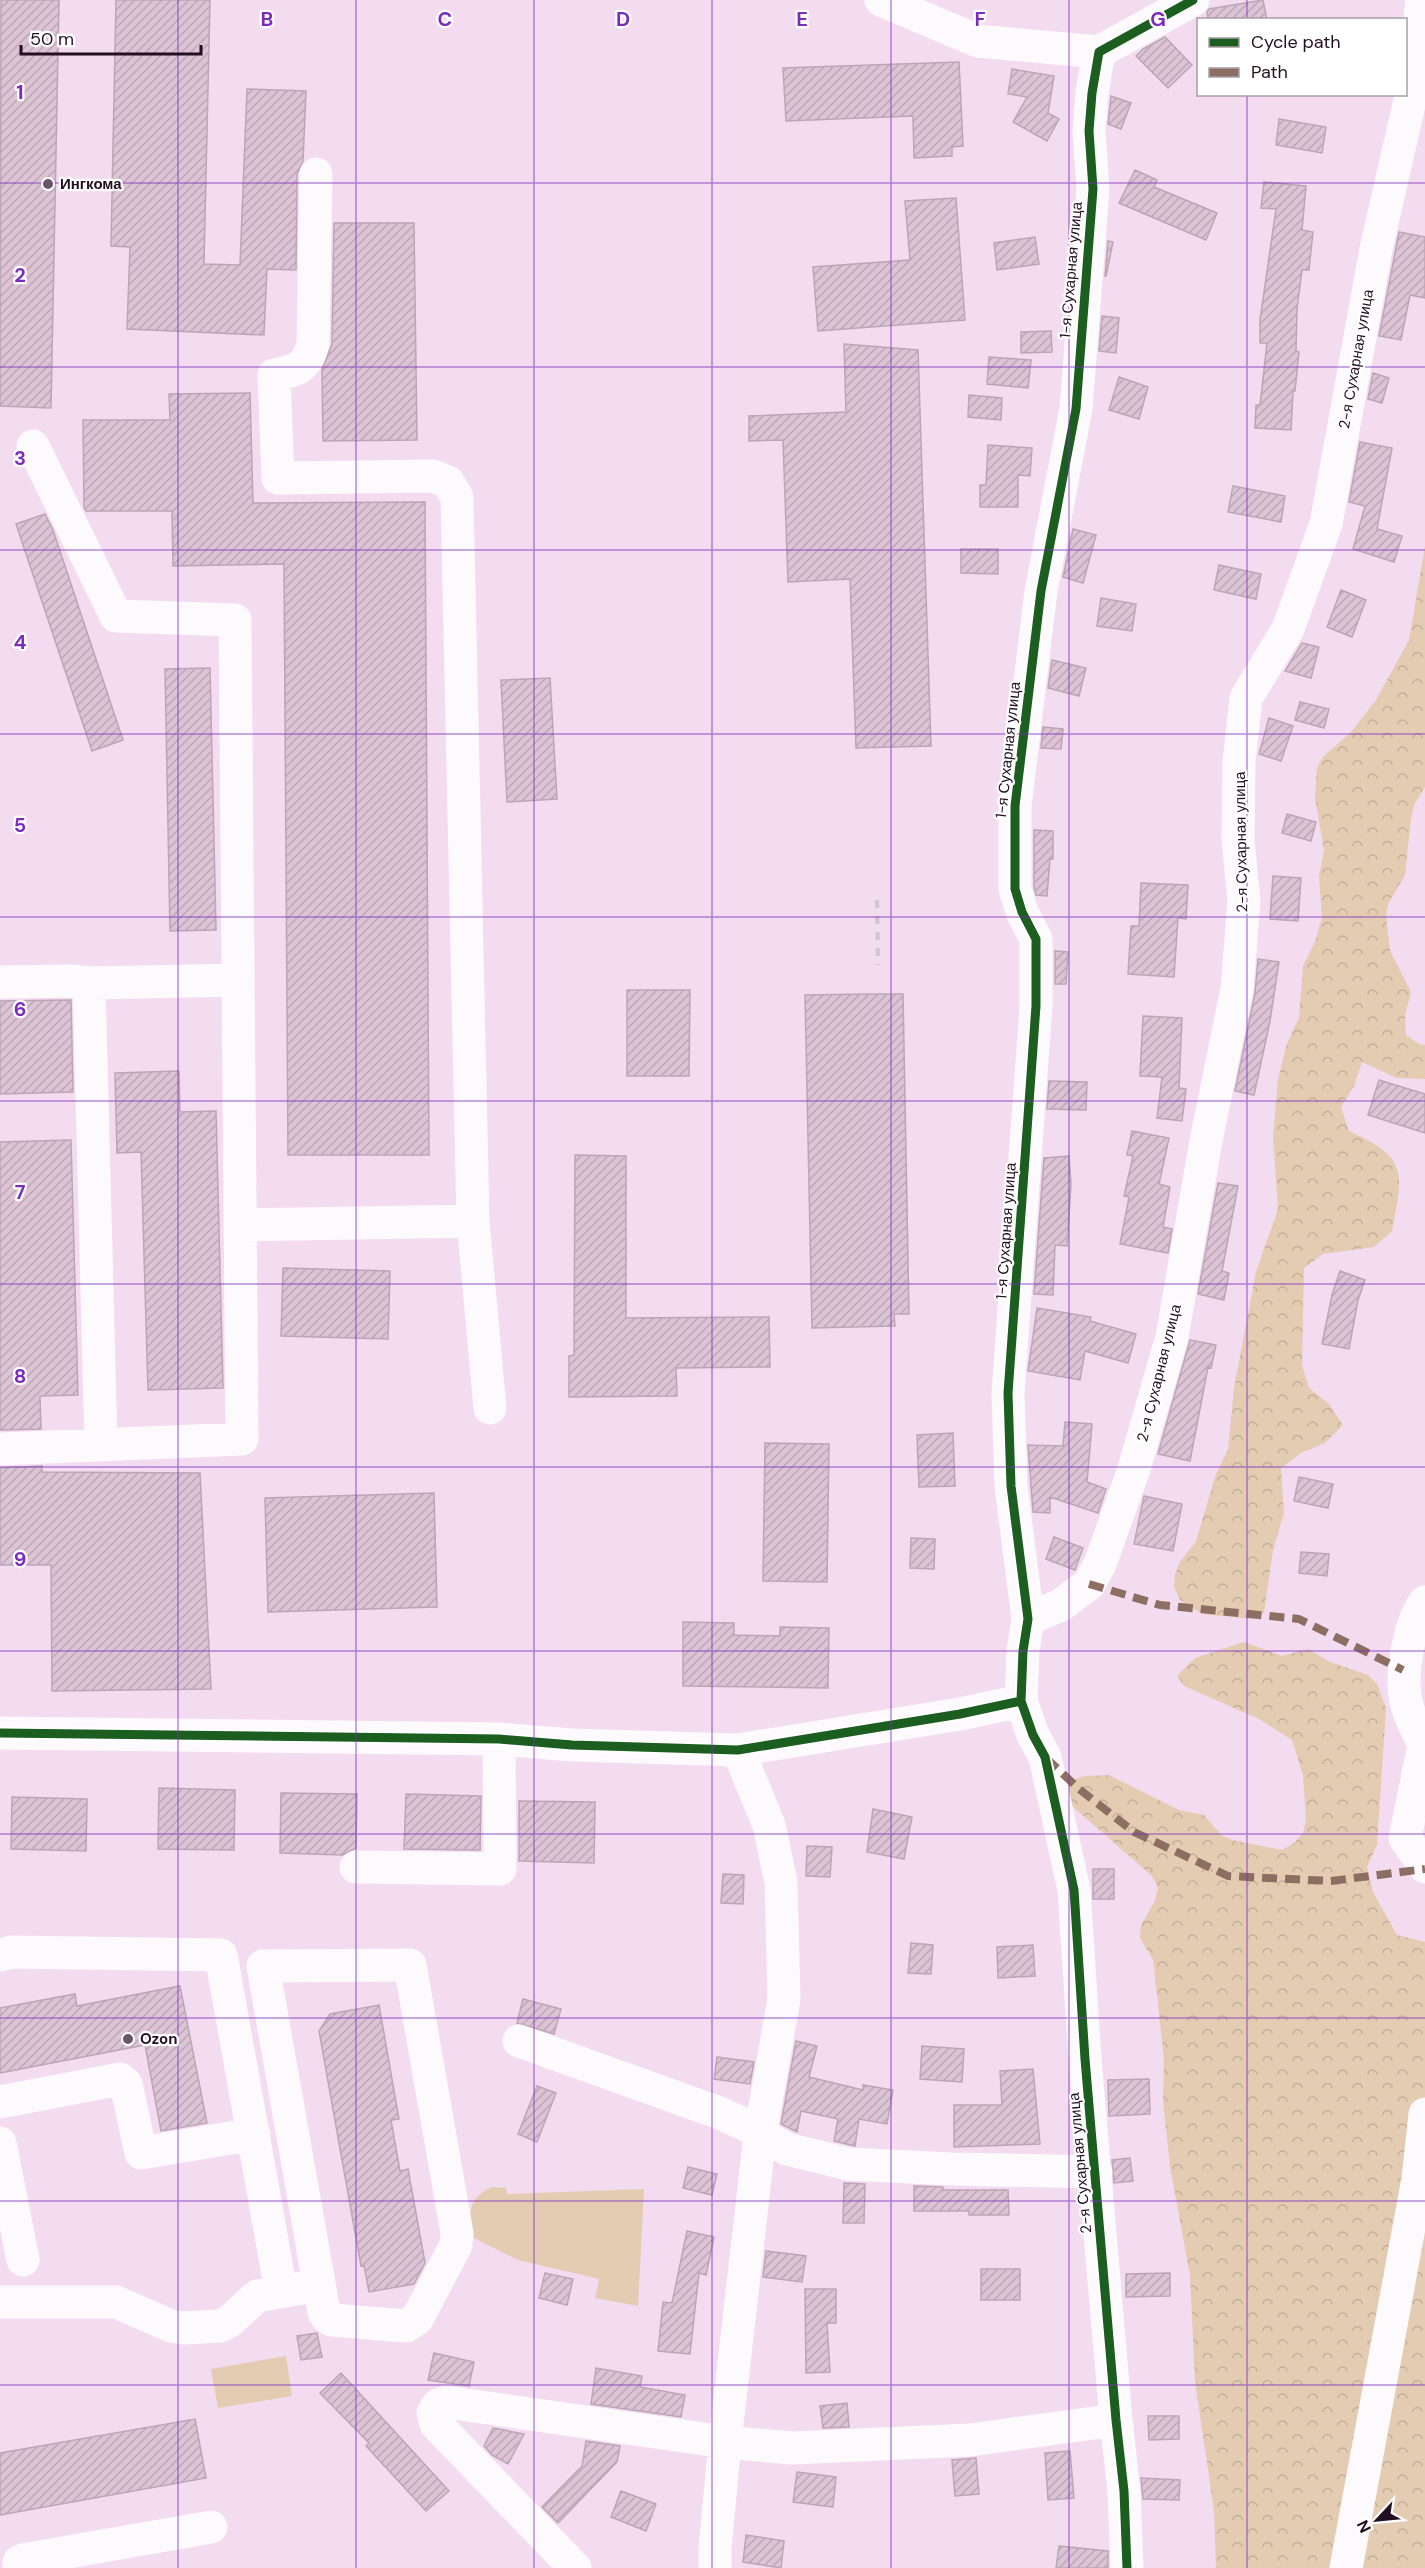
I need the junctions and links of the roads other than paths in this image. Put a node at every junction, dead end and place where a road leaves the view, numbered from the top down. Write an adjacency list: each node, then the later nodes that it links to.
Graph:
1 (881, 0): 4 (street)
2 (1193, 0): 4 (street)
3 (1422, 0): 16 (street, 2-я Сухарная улица)
4 (1099, 52): 16 (street, 1-я Сухарная улица)
5 (316, 174): 10 (street)
6 (33, 446): 7 (street)
7 (238, 980): 9 (street); 11 (street)
8 (0, 982): 9 (street)
9 (89, 983): 13 (street)
10 (473, 1221): 11 (street); 12 (street)
11 (240, 1225): 13 (street)
12 (490, 1408)
13 (101, 1445): 14 (street)
14 (0, 1449)
15 (1425, 1602): 20 (street)
16 (1028, 1620): 17 (street, 1-я Сухарная улица)
17 (1021, 1701): 21 (street); 33 (street, 2-я Сухарная улица)
18 (0, 1733): 19 (street)
19 (499, 1739): 21 (street); 22 (street)
20 (1424, 1743): 23 (street)
21 (738, 1750): 31 (street)
22 (356, 1867)
23 (1425, 1867)
24 (0, 1955): 25 (street)
25 (224, 1966): 26 (street); 30 (street)
26 (263, 1966): 35 (street); 35 (street)
27 (519, 2041): 31 (street)
28 (0, 2102): 30 (street)
29 (1425, 2114): 45 (street)
30 (254, 2134): 36 (street)
31 (760, 2134): 33 (street); 39 (street)
32 (0, 2143): 34 (street)
33 (1096, 2172): 38 (street, 2-я Сухарная улица)
34 (22, 2260)
35 (319, 2285): 36 (street)
36 (281, 2291): 37 (street)
37 (0, 2302)
38 (1116, 2420): 39 (street); 44 (street, 2-я Сухарная улица)
39 (725, 2442): 42 (street); 43 (street)
40 (211, 2526): 41 (street)
41 (19, 2568)
42 (575, 2568)
43 (715, 2568)
44 (1127, 2568)
45 (1346, 2568)

